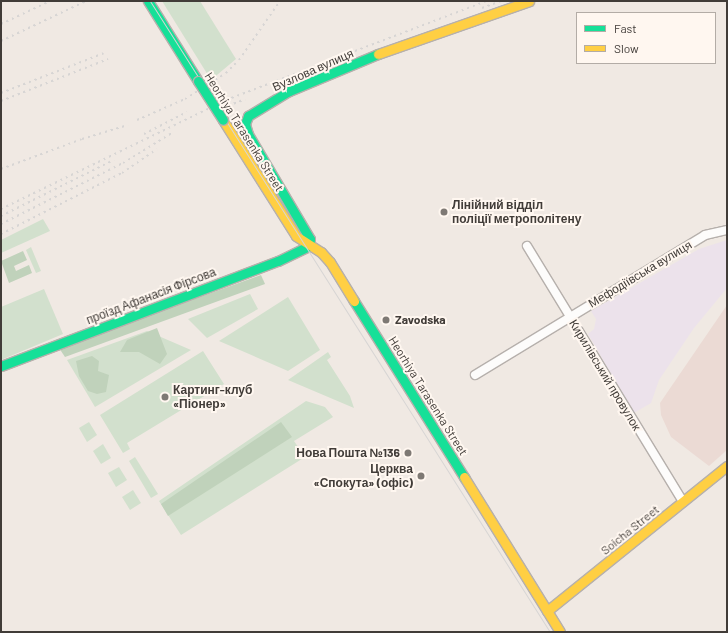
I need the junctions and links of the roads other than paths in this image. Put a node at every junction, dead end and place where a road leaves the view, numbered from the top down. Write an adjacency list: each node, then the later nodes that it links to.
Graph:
1 (529, 1): 4 (street, Вузлова вулиця)
2 (149, 3): 4 (street, Heorhiya Tarasenka Street, bridge)
3 (727, 230): 6 (street, Мефодіївська вулиця)
4 (309, 246): 7 (street, проїзд Афанасія Фірсова); 11 (street, Heorhiya Tarasenka Street)
5 (527, 246): 6 (street, Кирилівський провулок)
6 (569, 316): 8 (street, Мефодіївська вулиця); 10 (street, Кирилівський провулок)
7 (1, 366)
8 (474, 374)
9 (727, 466): 10 (street, Soicha Street)
10 (683, 502): 11 (street, Soicha Street)
11 (547, 611): 12 (street, Heorhiya Tarasenka Street)
12 (560, 632)

